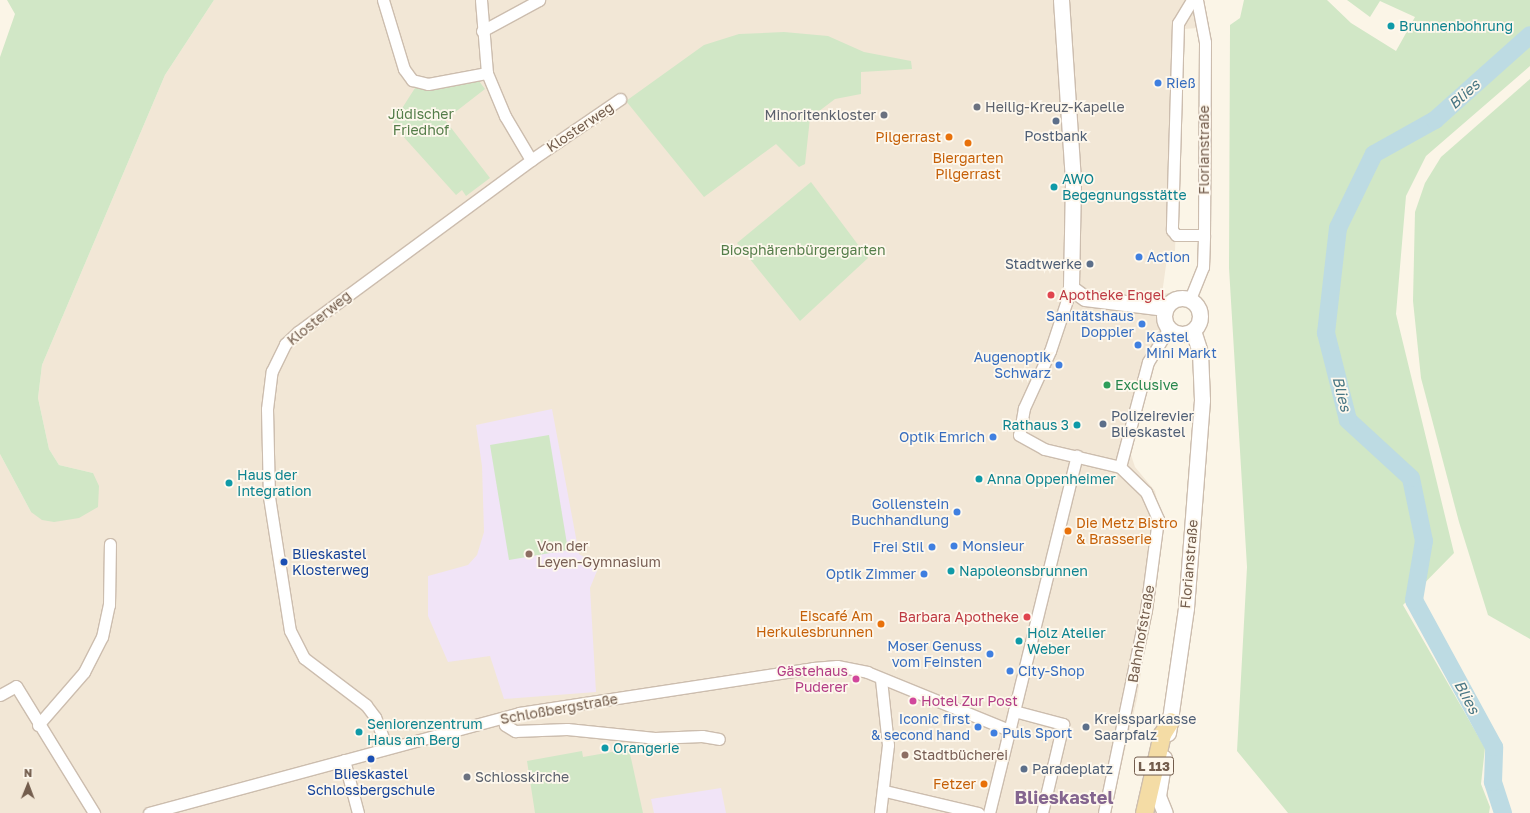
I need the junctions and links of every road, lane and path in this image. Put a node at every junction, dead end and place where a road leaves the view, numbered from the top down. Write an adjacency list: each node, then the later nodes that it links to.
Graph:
1 (383, 0): 8 (street)
2 (481, 0): 7 (street)
3 (539, 0): 7 (street)
4 (1061, 0): 12 (main road, L 113)
5 (1192, 0): 11 (street)
6 (1197, 0): 11 (street, Florianstraße)
7 (482, 30): 8 (street)
8 (487, 73): 10 (street)
9 (620, 100): 10 (street, Klosterweg)
10 (531, 160): 30 (street, Klosterweg)
11 (1204, 235): 15 (street, Florianstraße)
12 (1070, 272): 13 (main road, L 113); 14 (main road)
13 (1070, 288): 14 (main road); 19 (street, L 113)
14 (1098, 299): 16 (main road)
15 (1190, 299): 16 (main road); 18 (main road)
16 (1165, 308): 17 (main road)
17 (1169, 329): 18 (main road); 20 (street)
18 (1194, 331): 26 (main road, Florianstraße / L 113)
19 (1077, 456): 20 (street, L 113); 24 (street)
20 (1120, 467): 34 (street, Bahnhofstraße / L 113)
21 (110, 544): 27 (street)
22 (881, 680): 25 (street, Schloßbergstraße); 28 (street, Schloßbergstraße); 32 (street)
23 (0, 695): 27 (street)
24 (1014, 711): 28 (street); 41 (street)
25 (503, 718): 29 (street); 30 (street, Schloßbergstraße)
26 (1170, 721): 33 (main road, Florianstraße / L 113); 42 (main road, L 113)
27 (38, 724): 35 (street)
28 (1010, 730): 40 (street)
29 (719, 739)
30 (387, 748): 31 (street, Schloßbergstraße)
31 (344, 760): 36 (street, Schloßbergstraße); 37 (street)
32 (885, 791): 38 (street); 39 (street)
33 (1158, 796): 43 (main road, L 113); 44 (main road, L 113)
34 (1105, 811)
35 (94, 813)
36 (149, 813)
37 (358, 813)
38 (880, 813)
39 (978, 813)
40 (989, 813)
41 (1042, 813)
42 (1144, 813)
43 (1156, 813)
44 (1165, 813)

